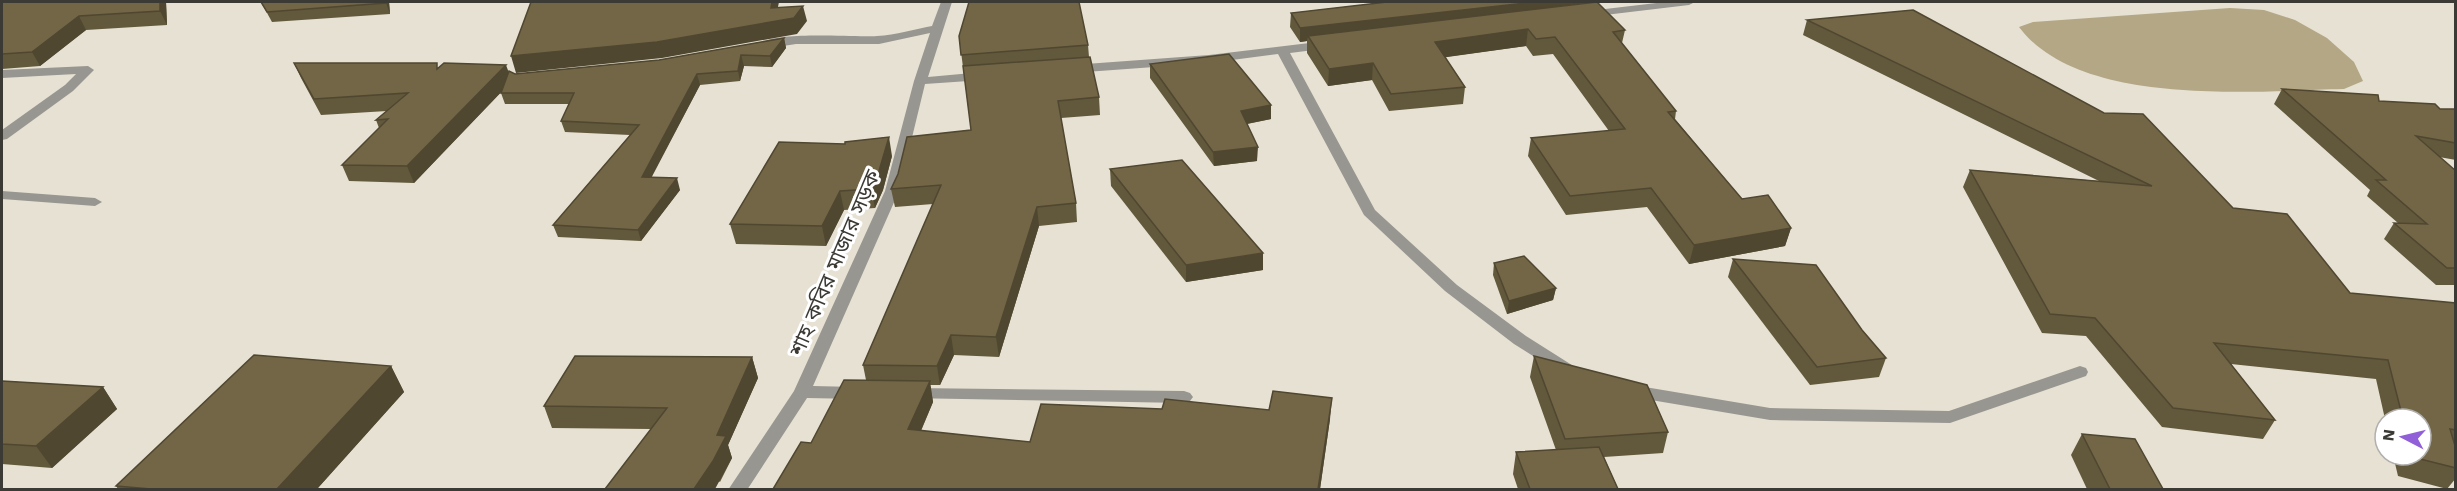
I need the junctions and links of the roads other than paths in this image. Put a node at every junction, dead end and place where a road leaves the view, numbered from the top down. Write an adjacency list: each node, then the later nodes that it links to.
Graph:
1 (946, 2): 4 (street, শাহ কবির মাজার সড়ক)
2 (1689, 2): 3 (street)
3 (1572, 16)
4 (938, 28): 6 (street); 11 (street, শাহ কবির মাজার সড়ক)
5 (1340, 44): 7 (street)
6 (753, 47)
7 (1282, 51): 8 (street); 16 (street)
8 (1059, 70)
9 (2, 74): 12 (street)
10 (1001, 75): 11 (street)
11 (920, 81): 18 (street, শাহ কবির মাজার সড়ক)
12 (2, 136)
13 (2, 195): 14 (street)
14 (95, 202)
15 (2080, 372): 17 (street)
16 (1587, 382)
17 (1619, 389)
18 (802, 392): 19 (street); 22 (street, শাহ কবির মাজার সড়ক)
19 (874, 393)
20 (898, 393): 21 (street)
21 (1184, 397)
22 (737, 489)

